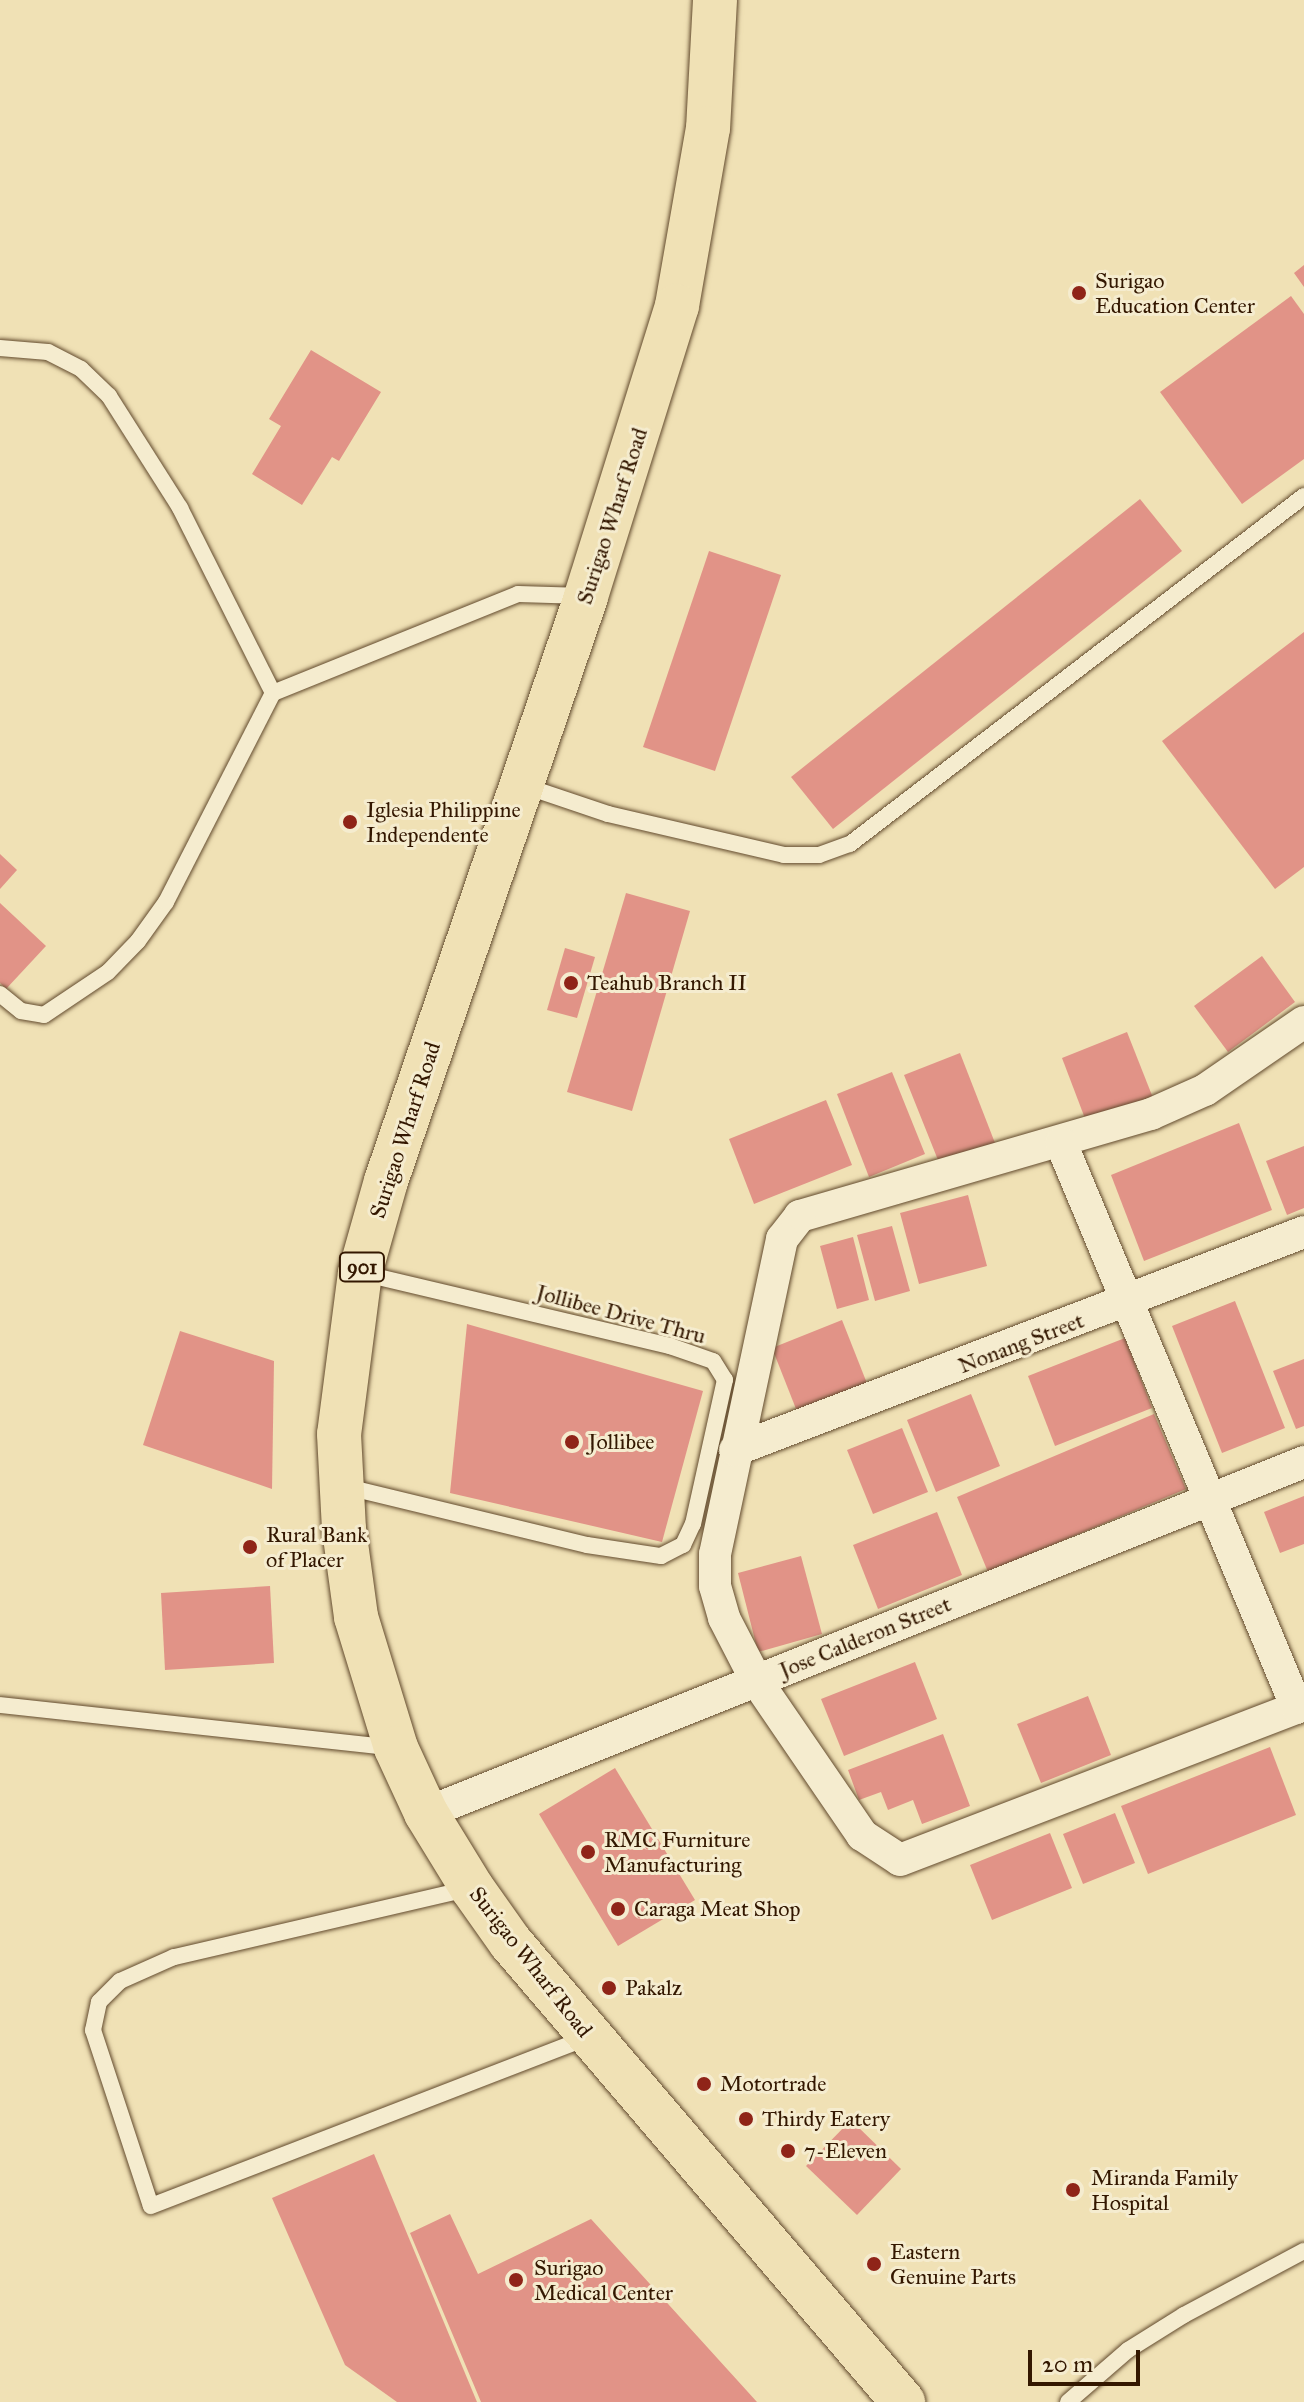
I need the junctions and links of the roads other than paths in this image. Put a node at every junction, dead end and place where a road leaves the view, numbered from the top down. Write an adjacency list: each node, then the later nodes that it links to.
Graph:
1 (715, 0): 4 (main road, Surigao Wharf Road / 901)
2 (0, 348): 5 (lane)
3 (1304, 496): 6 (lane)
4 (586, 597): 5 (lane); 6 (main road, Surigao Wharf Road / 901)
5 (273, 693): 7 (lane)
6 (519, 785): 11 (main road, Surigao Wharf Road / 901)
7 (0, 994)
8 (1304, 1022): 9 (street)
9 (1061, 1143): 12 (street); 13 (street)
10 (1304, 1232): 12 (street, Nonang Street)
11 (360, 1273): 15 (main road, Surigao Wharf Road / 901); 15 (lane, Jollibee Drive Thru)
12 (1130, 1302): 13 (street, Nonang Street); 16 (street)
13 (735, 1450): 17 (street)
14 (1304, 1462): 16 (street, Jose Calderon Street)
15 (342, 1486): 20 (main road, Surigao Wharf Road / 901)
16 (1212, 1497): 17 (street, Jose Calderon Street); 19 (street)
17 (756, 1680): 19 (street); 21 (street, Jose Calderon Street)
18 (0, 1705): 20 (lane)
19 (1300, 1707)
20 (396, 1748): 21 (main road, Surigao Wharf Road / 901)
21 (426, 1813): 22 (main road, Surigao Wharf Road / 901)
22 (472, 1888): 23 (main road, Surigao Wharf Road / 901); 23 (lane)
23 (590, 2036): 25 (main road, Surigao Wharf Road / 901)
24 (1304, 2251): 26 (lane)
25 (903, 2402)
26 (1068, 2402)

